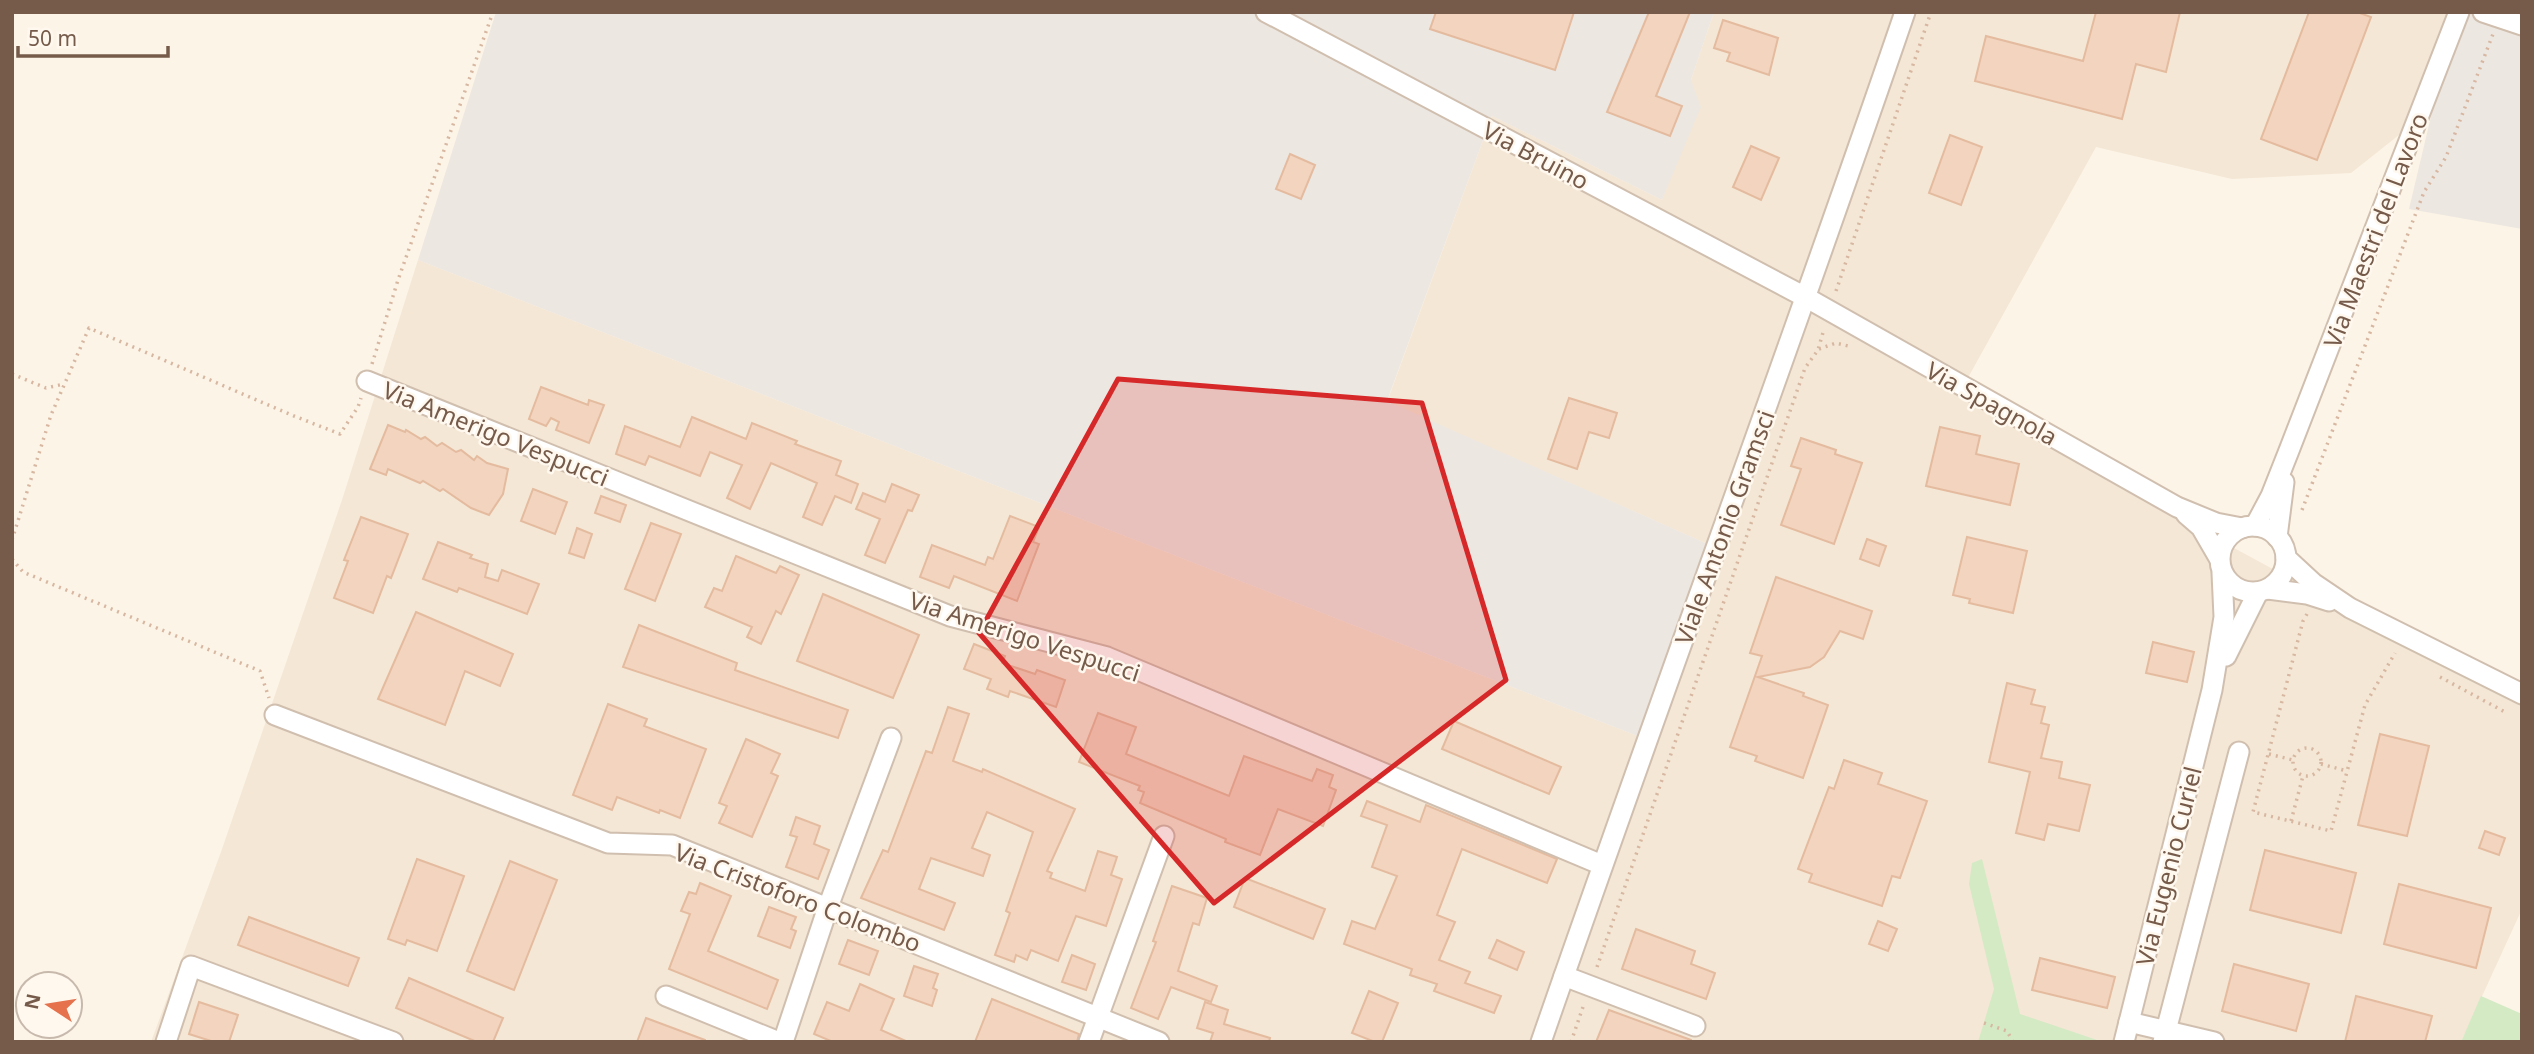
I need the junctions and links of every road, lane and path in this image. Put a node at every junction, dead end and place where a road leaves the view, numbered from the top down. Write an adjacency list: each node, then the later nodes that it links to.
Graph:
1 (493, 12): 13 (path)
2 (1265, 12): 8 (street, Via Bruino)
3 (1905, 12): 8 (street, Viale Antonio Gramsci)
4 (1931, 12): 9 (path)
5 (2459, 12): 15 (street, Via Maestri del Lavoro)
6 (2491, 15): 7 (street); 17 (path)
7 (2522, 25)
8 (1807, 299): 9 (street, Via Spagnola); 40 (street, Viale Antonio Gramsci)
9 (1829, 311): 11 (path); 16 (street, Via Spagnola)
10 (1849, 346): 11 (path)
11 (1818, 350): 43 (path)
12 (12, 374): 14 (path)
13 (367, 381): 14 (path); 40 (street, Via Amerigo Vespucci)
14 (64, 384): 20 (path)
15 (2290, 448): 18 (street, Via Maestri del Lavoro); 19 (street, Via Maestri del Lavoro)
16 (2177, 507): 18 (street, Via Spagnola); 23 (street, Via Spagnola)
17 (2301, 512)
18 (2248, 527): 19 (street); 23 (street)
19 (2277, 537): 21 (street)
20 (12, 540)
21 (2286, 558): 24 (street); 26 (street)
22 (12, 559): 30 (path)
23 (2221, 566): 24 (street); 28 (street, Via Eugenio Curiel)
24 (2263, 591): 26 (street); 28 (street, Via Eugenio Curiel)
25 (2312, 607): 33 (path)
26 (2350, 608): 29 (street)
27 (2395, 653): 36 (path)
28 (2212, 690): 46 (street, Via Eugenio Curiel)
29 (2522, 694)
30 (275, 715): 41 (street, Via Cristoforo Colombo)
31 (891, 738): 41 (street)
32 (2238, 752): 50 (street)
33 (2269, 754): 34 (path); 38 (path)
34 (2294, 760): 35 (path); 37 (path)
35 (2321, 764): 36 (path); 37 (path)
36 (2347, 771): 38 (path)
37 (2304, 776): 38 (path)
38 (2291, 822)
39 (1164, 836): 45 (street)
40 (1602, 865): 42 (street, Viale Antonio Gramsci)
41 (828, 907): 45 (street, Via Cristoforo Colombo); 53 (street)
42 (1564, 976): 43 (street); 56 (street, Viale Antonio Gramsci)
43 (1591, 985): 48 (street); 57 (path)
44 (666, 996): 53 (street)
45 (1098, 1016): 54 (street); 55 (street, Via Cristoforo Colombo)
46 (2129, 1022): 50 (street); 59 (street, Via Eugenio Curiel)
47 (1984, 1023): 58 (path)
48 (1695, 1026)
49 (356, 1035): 51 (street); 52 (street)
50 (2164, 1036): 60 (street)
51 (166, 1042)
52 (393, 1042)
53 (781, 1042)
54 (1089, 1042)
55 (1159, 1042)
56 (1542, 1042)
57 (1571, 1042)
58 (2013, 1042)
59 (2124, 1042)
60 (2214, 1042)

